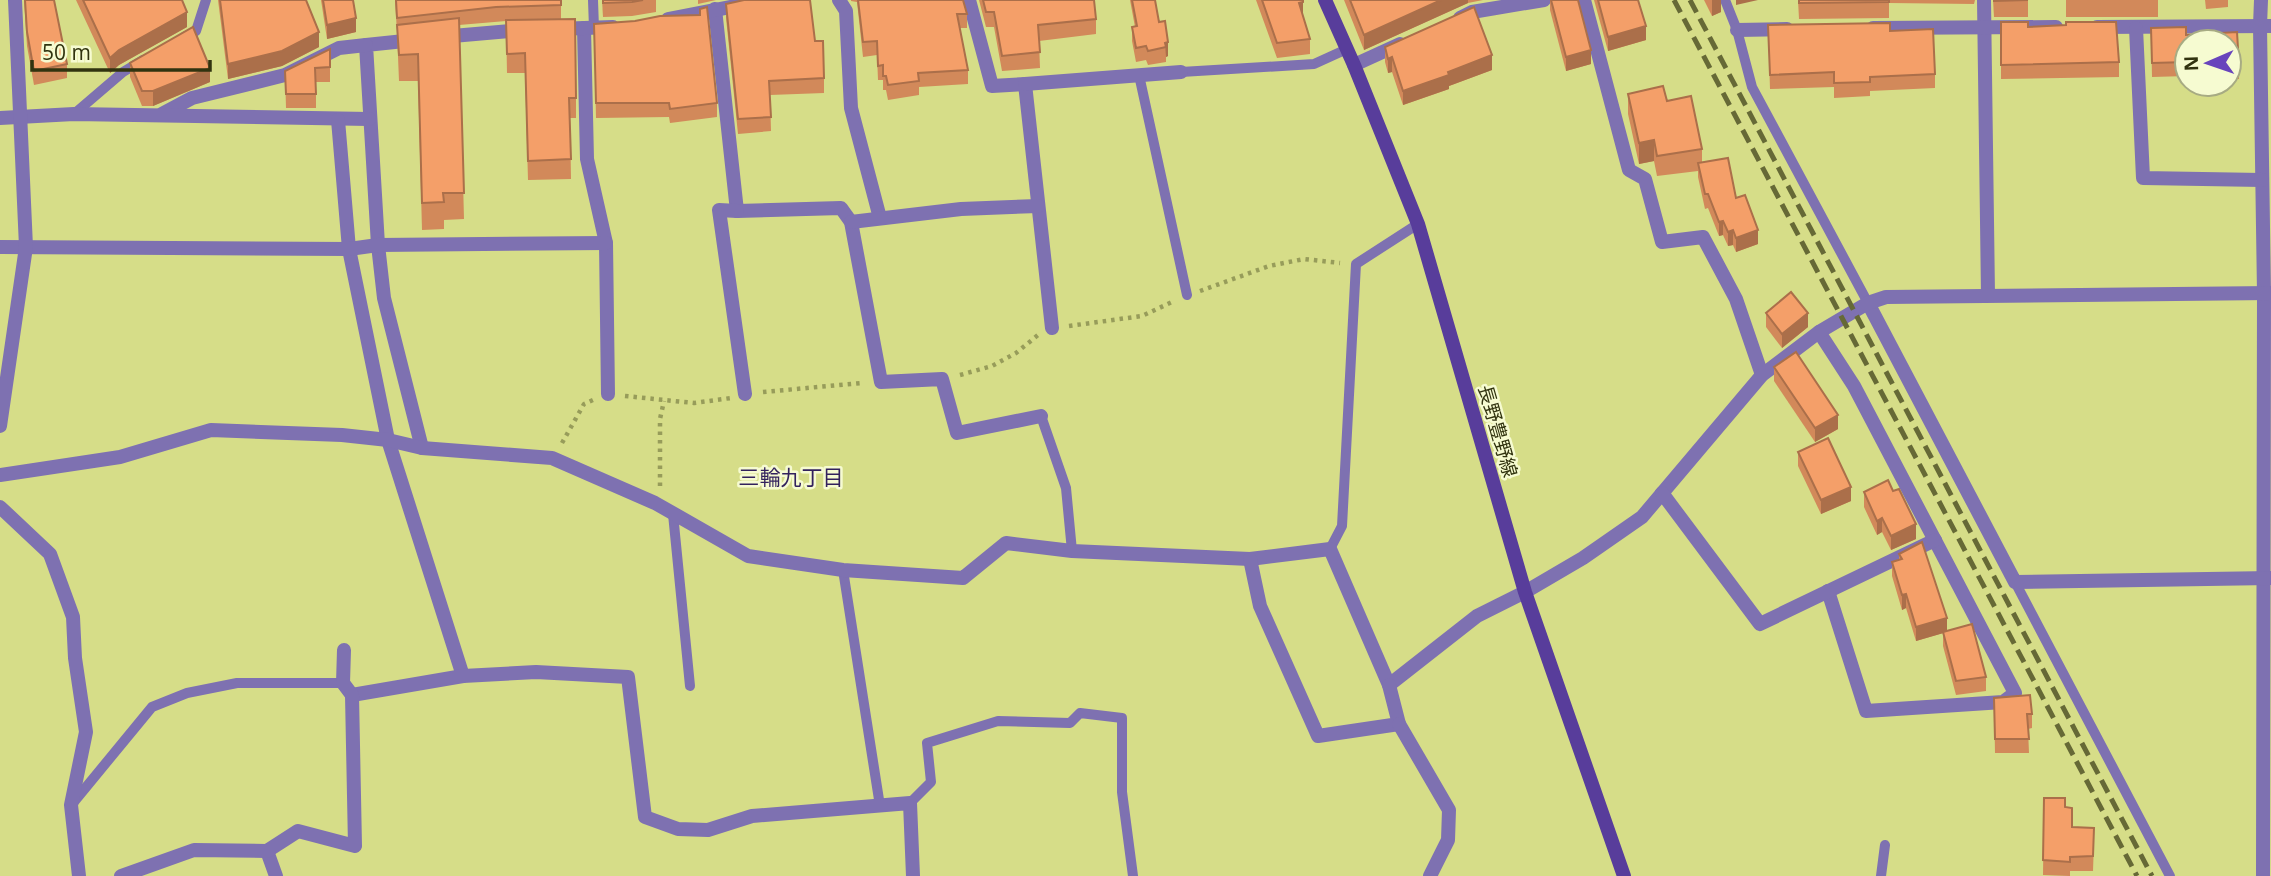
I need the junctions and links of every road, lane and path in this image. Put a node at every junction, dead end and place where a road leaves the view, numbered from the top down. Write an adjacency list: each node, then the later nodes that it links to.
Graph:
1 (15, 0): 37 (street)
2 (206, 0): 26 (lane)
3 (593, 0): 20 (lane)
4 (766, 0): 14 (street)
5 (839, 0): 43 (street)
6 (969, 0): 33 (street)
7 (1325, 0): 28 (main road, 長野豊野線)
8 (1544, 0): 13 (street)
9 (1584, 0): 58 (street)
10 (1725, 0): 24 (lane)
11 (1984, 0): 18 (street)
12 (2262, 0): 19 (street)
13 (1509, 3): 16 (street)
14 (715, 9): 15 (street); 42 (street)
15 (660, 20)
16 (1448, 23)
17 (633, 26): 20 (street)
18 (1984, 26): 21 (street); 22 (street); 54 (street)
19 (2265, 26): 22 (street); 40 (street)
20 (589, 28): 27 (street); 46 (street)
21 (1860, 28)
22 (2136, 28): 40 (street)
23 (1805, 29): 24 (street)
24 (1737, 30): 55 (lane)
25 (1413, 38): 30 (street)
26 (171, 44)
27 (366, 45): 35 (street); 38 (street)
28 (1347, 49): 30 (main road, 長野豊野線); 31 (lane)
29 (159, 51): 34 (lane)
30 (1354, 65): 45 (main road, 長野豊野線)
31 (1181, 72): 32 (street)
32 (1139, 75): 33 (street); 53 (lane)
33 (1025, 84): 41 (street)
34 (74, 114): 35 (street); 37 (street)
35 (161, 114): 39 (street)
36 (0, 118): 37 (street)
37 (20, 118): 49 (street)
38 (369, 119): 39 (street); 47 (street)
39 (338, 120): 50 (street)
40 (2262, 180): 52 (street)
41 (1038, 206): 43 (street); 56 (street)
42 (737, 211): 44 (street); 61 (street)
43 (880, 218): 44 (street)
44 (852, 222): 59 (street)
45 (1418, 224): 51 (lane); 81 (main road, 長野豊野線)
46 (606, 243): 47 (street); 60 (street)
47 (378, 245): 50 (street); 66 (street)
48 (0, 247): 49 (street)
49 (26, 247): 50 (street); 64 (street)
50 (349, 249): 65 (street)
51 (1356, 264): 53 (path); 74 (lane)
52 (2268, 293): 54 (street); 78 (street)
53 (1187, 295): 56 (path)
54 (1988, 295): 55 (street)
55 (1868, 303): 57 (street); 79 (street)
56 (1052, 328): 59 (path)
57 (1819, 332): 58 (street); 73 (street)
58 (1762, 376): 69 (street)
59 (942, 379): 63 (street)
60 (608, 394): 67 (path)
61 (745, 394)
62 (664, 401): 70 (path)
63 (1041, 416): 75 (lane)
64 (0, 426)
65 (388, 440): 66 (street); 68 (street); 83 (street)
66 (422, 448): 67 (street)
67 (552, 458): 70 (street)
68 (0, 475)
69 (1662, 493): 80 (street); 81 (street)
70 (655, 503): 72 (street)
71 (0, 507): 89 (street)
72 (673, 514): 77 (street); 85 (lane)
73 (1936, 540): 80 (street); 80 (street)
74 (1331, 548): 76 (street); 84 (street)
75 (1072, 551): 76 (street); 77 (street)
76 (1250, 559): 87 (street)
77 (843, 570): 90 (lane)
78 (2267, 578): 79 (street); 93 (street)
79 (2015, 582): 102 (lane)
80 (1828, 591)
81 (1525, 592): 84 (street); 100 (main road, 長野豊野線)
82 (344, 650): 86 (street)
83 (463, 676): 86 (street); 90 (street)
84 (1389, 685): 87 (street)
85 (690, 686)
86 (348, 689): 89 (lane); 92 (street)
87 (1399, 723): 99 (street)
88 (910, 803): 90 (street); 97 (street); 98 (lane)
89 (71, 805): 94 (street)
90 (880, 806)
91 (1885, 845): 101 (lane)
92 (267, 851): 95 (street); 96 (street)
93 (2268, 856): 103 (street)
94 (79, 876)
95 (121, 876)
96 (276, 876)
97 (913, 876)
98 (1133, 876)
99 (1430, 876)
100 (1624, 876)
101 (1881, 876)
102 (2170, 876)
103 (2263, 876)

